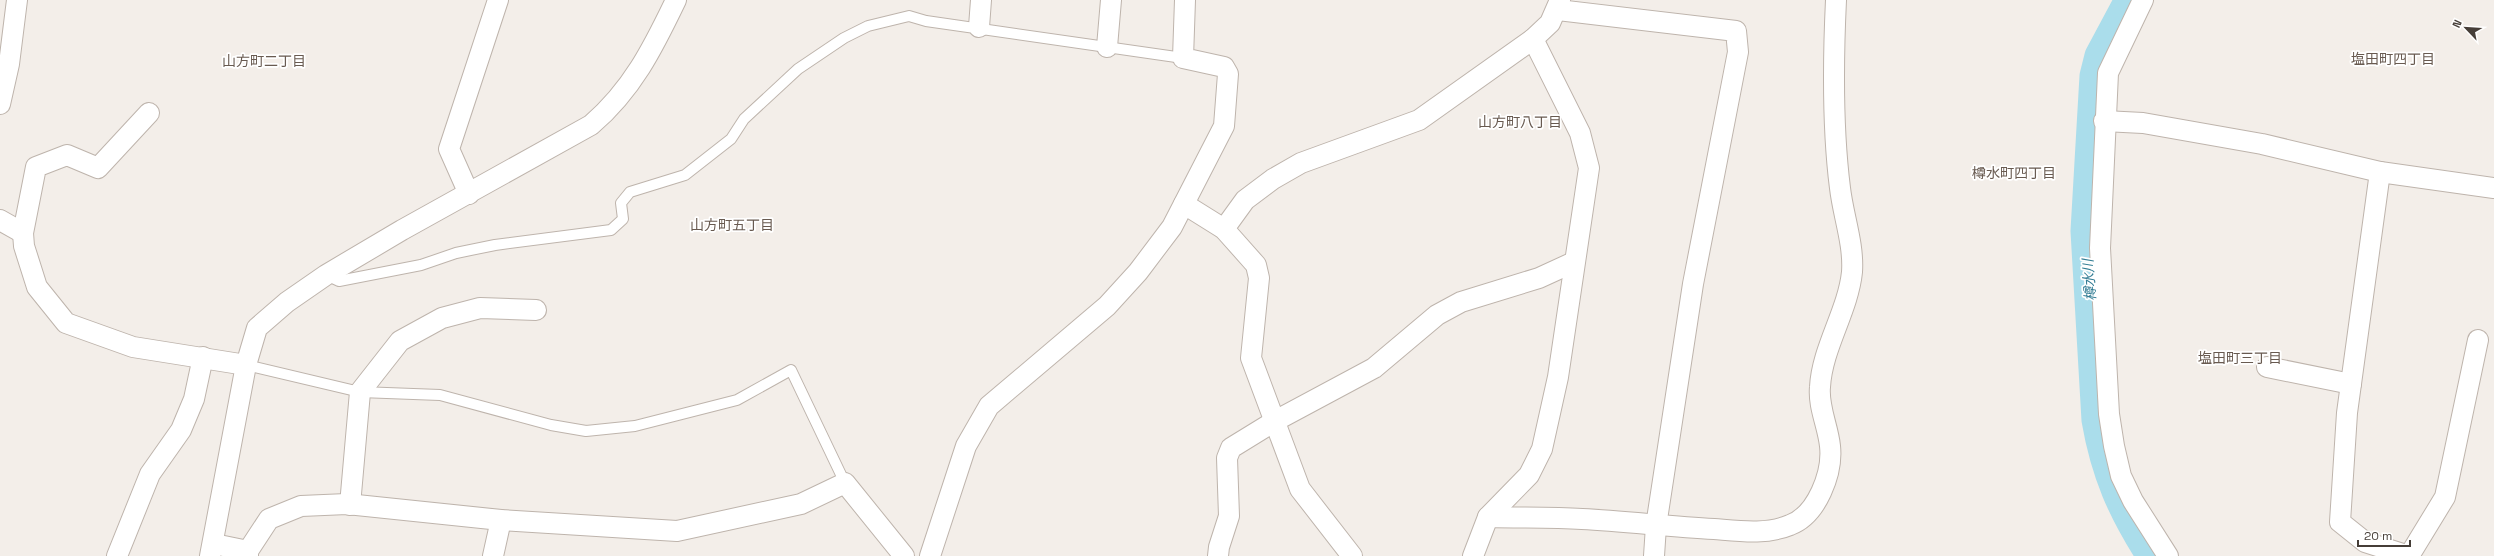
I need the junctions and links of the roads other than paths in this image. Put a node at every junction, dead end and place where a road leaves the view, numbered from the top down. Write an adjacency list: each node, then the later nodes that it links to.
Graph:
1 (17, 0): 14 (street)
2 (498, 0): 19 (street)
3 (676, 0): 19 (street)
4 (981, 0): 10 (street)
5 (1112, 0): 12 (street)
6 (1836, 0): 38 (street)
7 (2143, 0): 16 (street)
8 (1181, 1): 13 (street)
9 (1559, 5): 11 (street); 38 (street)
10 (979, 27): 12 (lane); 25 (lane)
11 (1533, 39): 22 (street); 24 (street)
12 (1107, 47): 13 (lane)
13 (1183, 58): 20 (street)
14 (0, 104)
15 (149, 113): 23 (street)
16 (2104, 121): 17 (street); 49 (street)
17 (2380, 172): 18 (street); 31 (street)
18 (2494, 188)
19 (469, 194): 25 (street)
20 (1184, 204): 22 (street); 44 (street)
21 (0, 220): 23 (street)
22 (1224, 229): 33 (street)
23 (23, 233): 28 (street)
24 (1574, 262): 33 (street); 36 (street)
25 (326, 275): 29 (street)
26 (536, 310): 32 (street)
27 (2478, 340): 50 (street)
28 (203, 357): 29 (street); 41 (street)
29 (246, 365): 32 (lane); 39 (street)
30 (2267, 367): 31 (street)
31 (2351, 384): 50 (street)
32 (360, 392): 34 (lane); 35 (street)
33 (1275, 421): 45 (street); 46 (street)
34 (845, 483): 37 (street); 43 (street)
35 (350, 505): 37 (street); 40 (street)
36 (1488, 517): 38 (street); 47 (street)
37 (501, 520): 42 (street)
38 (1656, 526): 48 (street)
39 (212, 550): 40 (street)
40 (248, 553)
41 (117, 556)
42 (493, 556)
43 (904, 556)
44 (930, 556)
45 (1218, 556)
46 (1352, 556)
47 (1473, 556)
48 (1654, 556)
49 (2168, 556)
50 (2409, 556)

